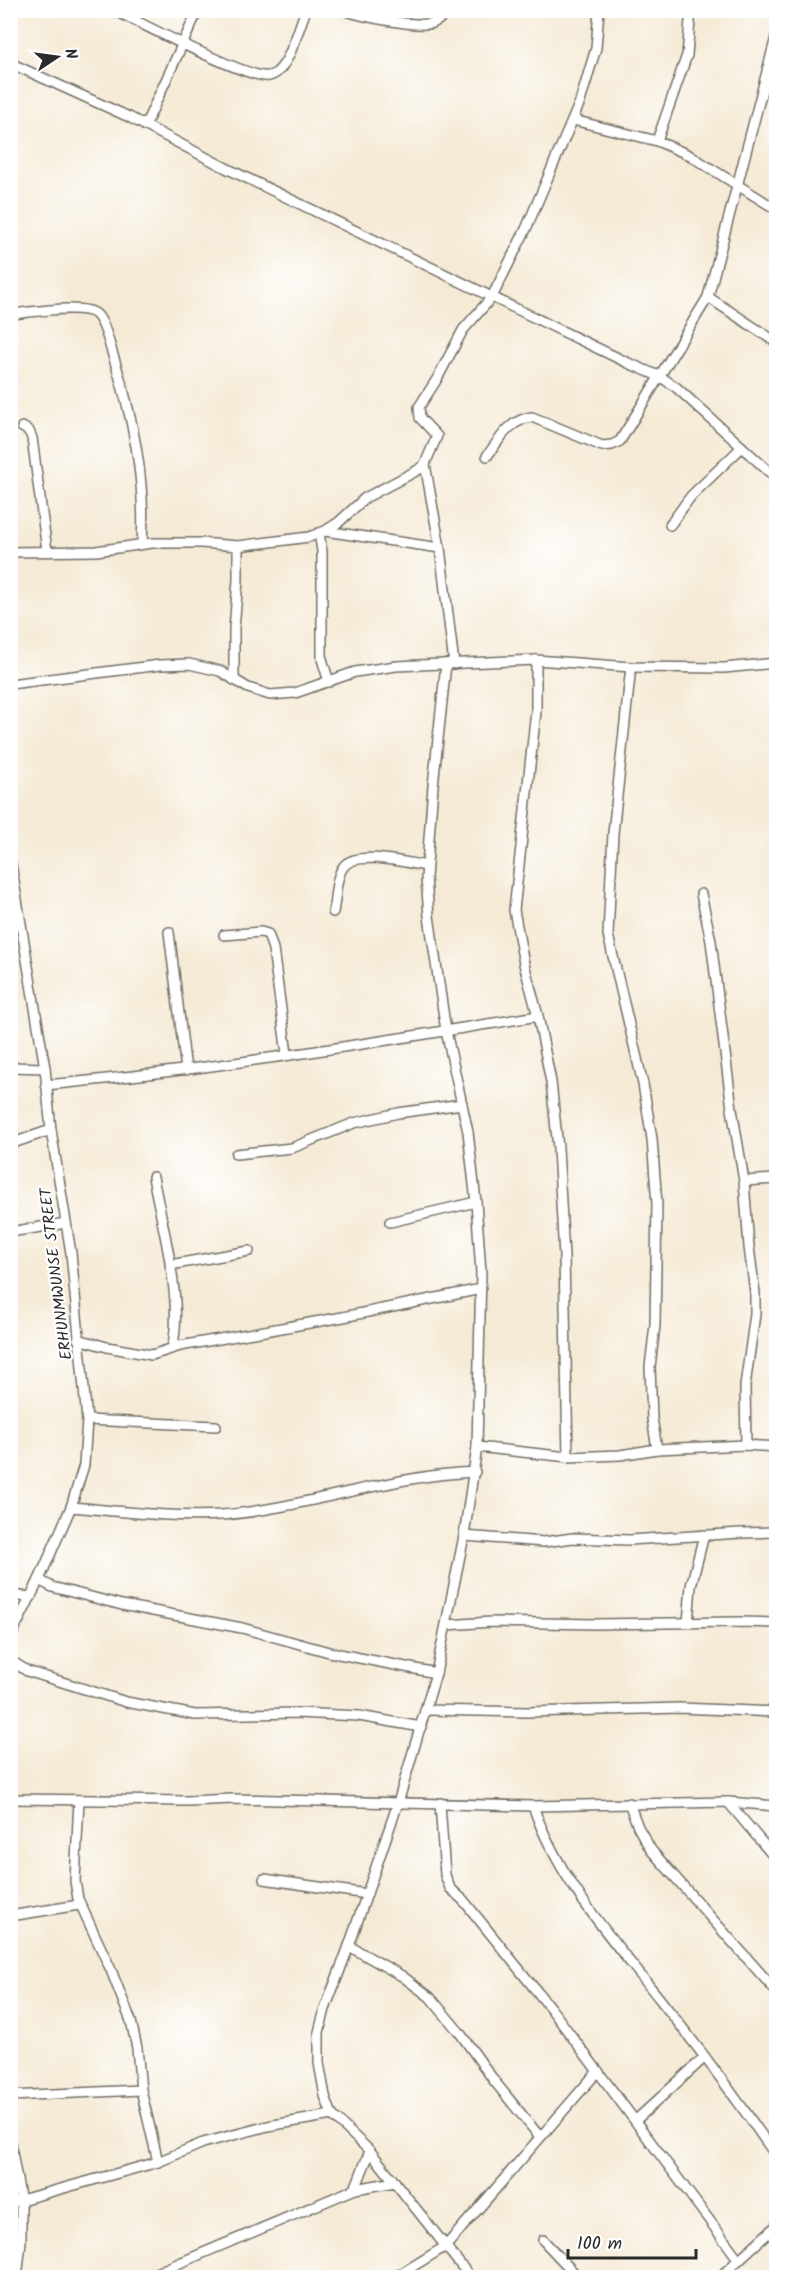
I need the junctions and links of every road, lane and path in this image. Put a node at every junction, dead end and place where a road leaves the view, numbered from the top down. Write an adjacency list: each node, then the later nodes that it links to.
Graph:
1 (114, 10): 9 (street)
2 (198, 10): 9 (street)
3 (306, 10): 9 (street)
4 (343, 10): 5 (street)
5 (447, 10)
6 (599, 10): 11 (street)
7 (691, 10): 13 (street)
8 (777, 37): 14 (street)
9 (183, 44): 12 (street)
10 (10, 63): 12 (street)
11 (573, 120): 13 (street); 16 (street)
12 (145, 126): 16 (street)
13 (657, 141): 14 (street)
14 (738, 184): 15 (street); 17 (street)
15 (777, 209)
16 (492, 297): 20 (street); 24 (street)
17 (708, 297): 19 (street); 20 (street)
18 (10, 314): 28 (street)
19 (777, 342)
20 (661, 377): 22 (street); 23 (street)
21 (22, 427): 31 (street)
22 (742, 447): 25 (street); 26 (street)
23 (487, 456)
24 (425, 464): 27 (street); 30 (street)
25 (777, 478)
26 (670, 525)
27 (322, 532): 29 (street); 30 (street); 38 (street)
28 (142, 544): 29 (street); 31 (street)
29 (238, 546): 37 (street)
30 (440, 548): 35 (street)
31 (47, 551): 32 (street)
32 (10, 552)
33 (536, 660): 35 (street); 36 (street); 46 (street)
34 (777, 663): 36 (street)
35 (450, 664): 38 (street); 41 (street)
36 (631, 667): 74 (street)
37 (234, 680): 38 (street); 39 (street)
38 (329, 682)
39 (10, 684)
40 (10, 858): 50 (street, ERHUNMWUNSE STREET)
41 (426, 866): 43 (street); 47 (street)
42 (701, 894): 59 (street)
43 (333, 912)
44 (169, 932): 51 (street)
45 (224, 935): 48 (street)
46 (538, 1016): 47 (street); 75 (street)
47 (446, 1031): 48 (street); 53 (street)
48 (287, 1054): 51 (street)
49 (10, 1067): 50 (street)
50 (45, 1068): 52 (street, ERHUNMWUNSE STREET)
51 (186, 1070): 52 (street)
52 (46, 1084): 54 (street, ERHUNMWUNSE STREET)
53 (462, 1104): 56 (street); 60 (street)
54 (51, 1130): 55 (street); 62 (street, ERHUNMWUNSE STREET)
55 (10, 1144)
56 (236, 1154)
57 (153, 1177): 65 (street)
58 (777, 1179): 59 (street)
59 (744, 1181): 71 (street)
60 (476, 1202): 61 (street); 66 (street)
61 (390, 1222)
62 (66, 1223): 63 (street); 67 (street, ERHUNMWUNSE STREET)
63 (10, 1232)
64 (249, 1251): 65 (street)
65 (170, 1265): 68 (street)
66 (481, 1289): 68 (street); 72 (street)
67 (78, 1339): 68 (street); 69 (street, ERHUNMWUNSE STREET)
68 (172, 1348)
69 (87, 1420): 70 (street); 77 (street, ERHUNMWUNSE STREET)
70 (216, 1426)
71 (746, 1445): 73 (street); 74 (street)
72 (477, 1447): 75 (street); 76 (street)
73 (777, 1447)
74 (657, 1449): 75 (street)
75 (568, 1457)
76 (475, 1472): 77 (street); 80 (street)
77 (71, 1507): 81 (street, ERHUNMWUNSE STREET)
78 (777, 1532): 79 (street)
79 (704, 1535): 80 (street); 84 (street)
80 (464, 1536): 86 (street)
81 (39, 1580): 83 (street, ERHUNMWUNSE STREET); 89 (street)
82 (10, 1595): 83 (street)
83 (31, 1597): 87 (street, ERHUNMWUNSE STREET)
84 (688, 1623): 85 (street); 86 (street)
85 (777, 1623)
86 (447, 1625): 89 (street)
87 (10, 1638)
88 (10, 1660): 92 (street)
89 (436, 1673): 90 (street)
90 (426, 1710): 91 (street); 92 (street)
91 (777, 1712)
92 (421, 1727): 96 (street)
93 (10, 1799): 94 (street)
94 (79, 1800): 96 (street); 104 (street)
95 (728, 1802): 98 (street); 100 (street); 101 (street)
96 (398, 1803): 97 (street); 103 (street)
97 (440, 1803): 99 (street); 109 (street)
98 (629, 1803): 99 (street); 107 (street)
99 (532, 1806): 108 (street)
100 (777, 1806)
101 (777, 1860)
102 (264, 1879): 103 (street)
103 (367, 1894): 106 (street)
104 (79, 1905): 105 (street); 110 (street)
105 (10, 1916)
106 (349, 1946): 112 (street); 114 (street)
107 (777, 1991)
108 (705, 2057): 113 (street); 117 (street)
109 (598, 2071): 113 (street); 114 (street)
110 (141, 2090): 111 (street); 118 (street)
111 (10, 2096)
112 (332, 2115): 116 (street); 118 (street)
113 (636, 2120): 126 (street)
114 (540, 2138): 125 (street)
115 (10, 2141): 121 (street)
116 (370, 2151): 119 (street); 120 (street)
117 (777, 2156)
118 (158, 2162): 121 (street)
119 (395, 2182): 120 (street); 125 (street)
120 (355, 2189): 129 (street)
121 (21, 2202): 122 (street); 128 (street)
122 (10, 2203)
123 (777, 2226): 126 (street)
124 (543, 2241): 132 (street)
125 (446, 2246): 130 (street); 131 (street)
126 (739, 2260): 127 (street)
127 (723, 2276)
128 (18, 2277)
129 (144, 2277)
130 (394, 2277)
131 (471, 2277)
132 (579, 2277)

